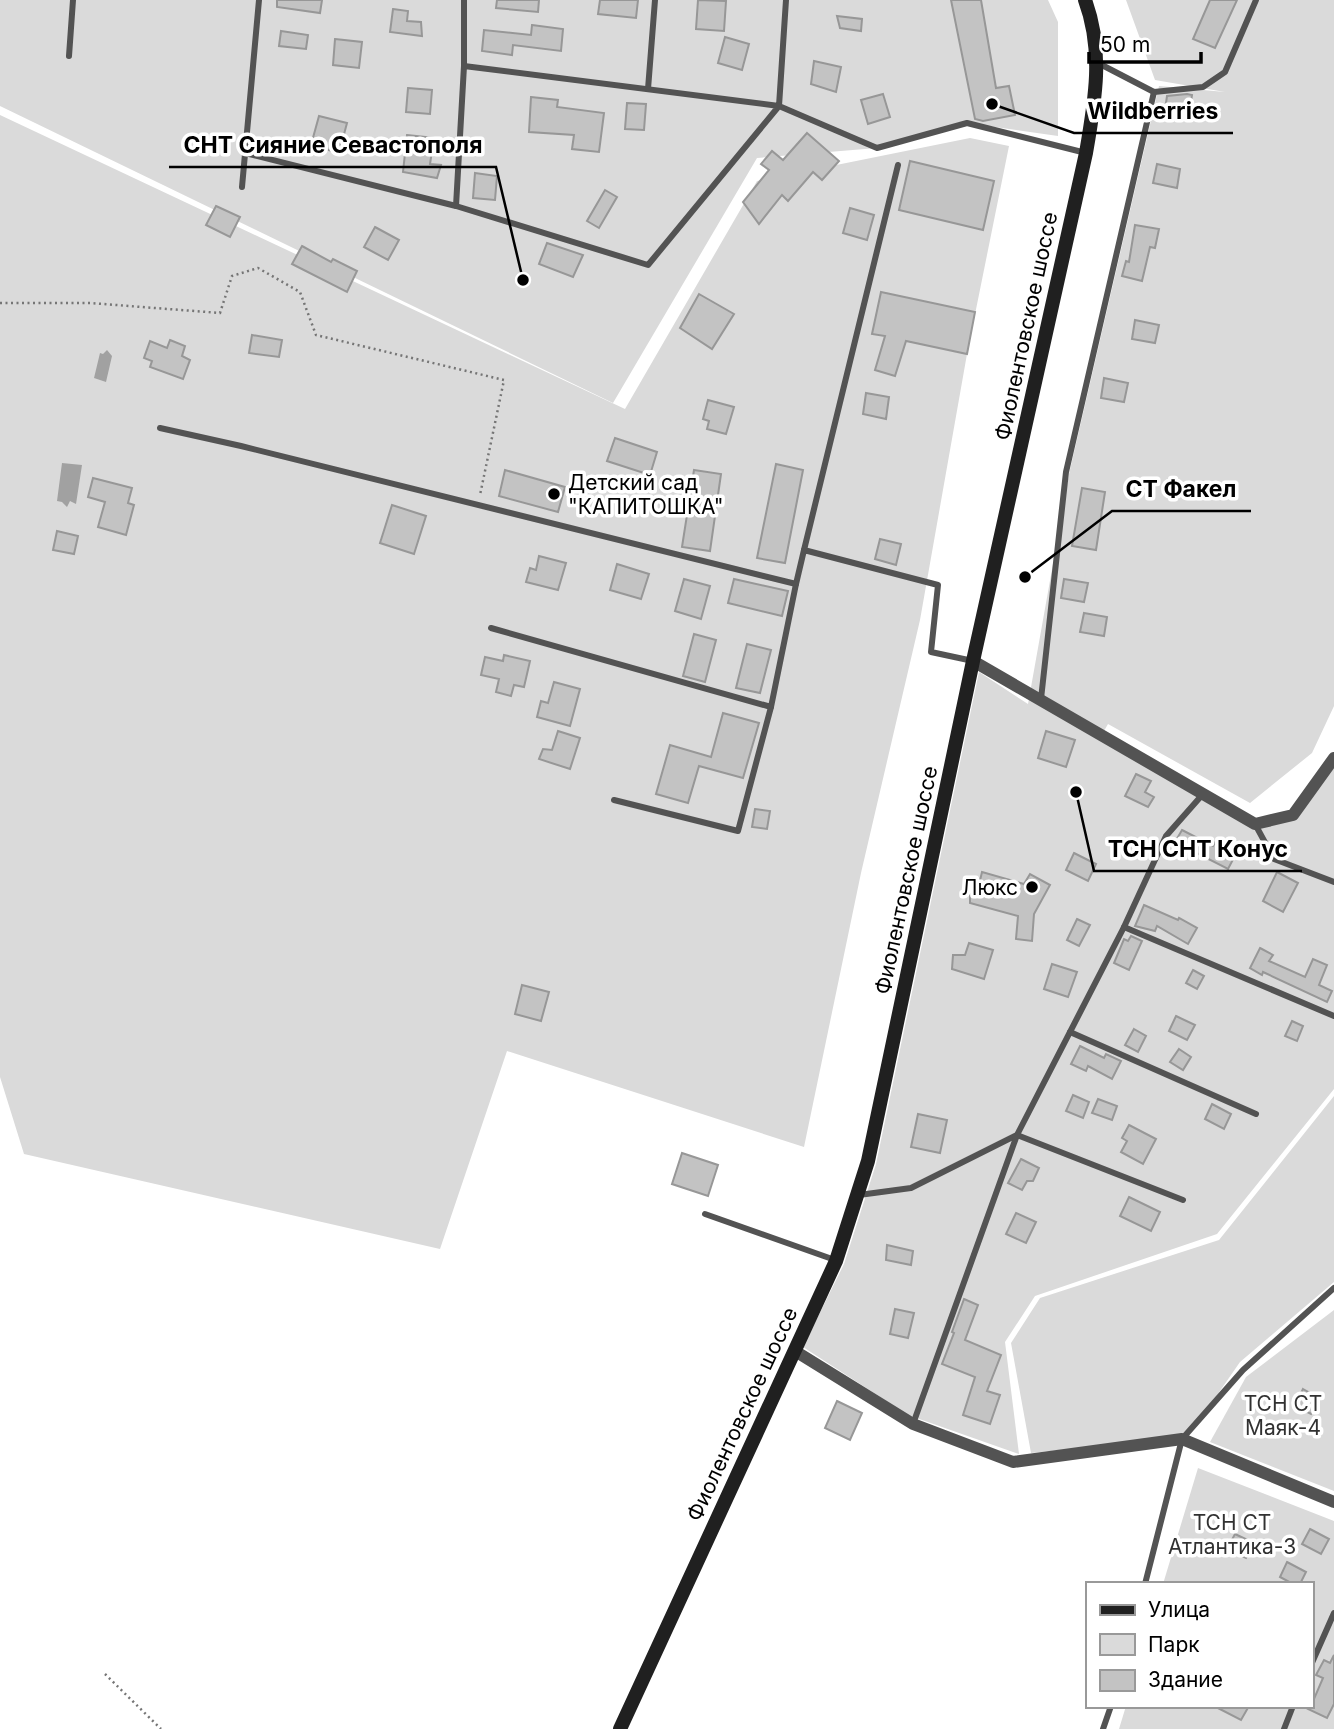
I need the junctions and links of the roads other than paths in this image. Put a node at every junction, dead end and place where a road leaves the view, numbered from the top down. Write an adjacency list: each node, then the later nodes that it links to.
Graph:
1 (73, 0): 8 (lane)
2 (259, 0): 14 (lane)
3 (464, 0): 10 (lane)
4 (655, 0): 11 (lane)
5 (786, 0): 13 (lane)
6 (1085, 0): 9 (main road, Фиолентовское шоссе)
7 (1256, 0): 12 (lane)
8 (69, 56)
9 (1098, 64): 12 (lane); 15 (main road, Фиолентовское шоссе)
10 (464, 66): 11 (lane); 18 (lane)
11 (648, 89): 13 (lane)
12 (1154, 92): 24 (lane)
13 (779, 106): 15 (lane); 18 (lane)
14 (245, 153): 17 (lane); 18 (lane)
15 (1086, 153): 23 (main road, Фиолентовское шоссе)
16 (898, 165): 20 (lane)
17 (242, 187)
18 (456, 206)
19 (160, 428): 21 (lane)
20 (804, 550): 21 (lane); 23 (lane)
21 (796, 584): 25 (lane)
22 (491, 628): 25 (lane)
23 (974, 661): 24 (street); 36 (main road, Фиолентовское шоссе)
24 (1041, 699): 27 (street)
25 (771, 707): 28 (lane)
26 (1334, 758): 29 (street)
27 (1203, 794): 29 (street); 31 (lane)
28 (614, 800)
29 (1255, 824): 30 (lane)
30 (1334, 882)
31 (1124, 927): 32 (lane); 33 (lane)
32 (1334, 1016)
33 (1070, 1032): 34 (lane); 35 (lane)
34 (1256, 1114)
35 (1017, 1135): 36 (lane); 37 (lane); 42 (lane)
36 (858, 1195): 39 (main road, Фиолентовское шоссе)
37 (1184, 1200)
38 (705, 1213): 39 (lane)
39 (836, 1261): 41 (main road, Фиолентовское шоссе)
40 (1334, 1289): 43 (lane)
41 (795, 1351): 42 (street); 50 (main road, Фиолентовское шоссе)
42 (913, 1424): 43 (street)
43 (1182, 1439): 44 (street); 45 (lane)
44 (1334, 1502)
45 (1146, 1582)
46 (1334, 1613): 47 (lane)
47 (1313, 1660)
48 (1110, 1708): 51 (lane)
49 (1292, 1708): 52 (lane)
50 (620, 1729)
51 (1103, 1729)
52 (1283, 1729)

